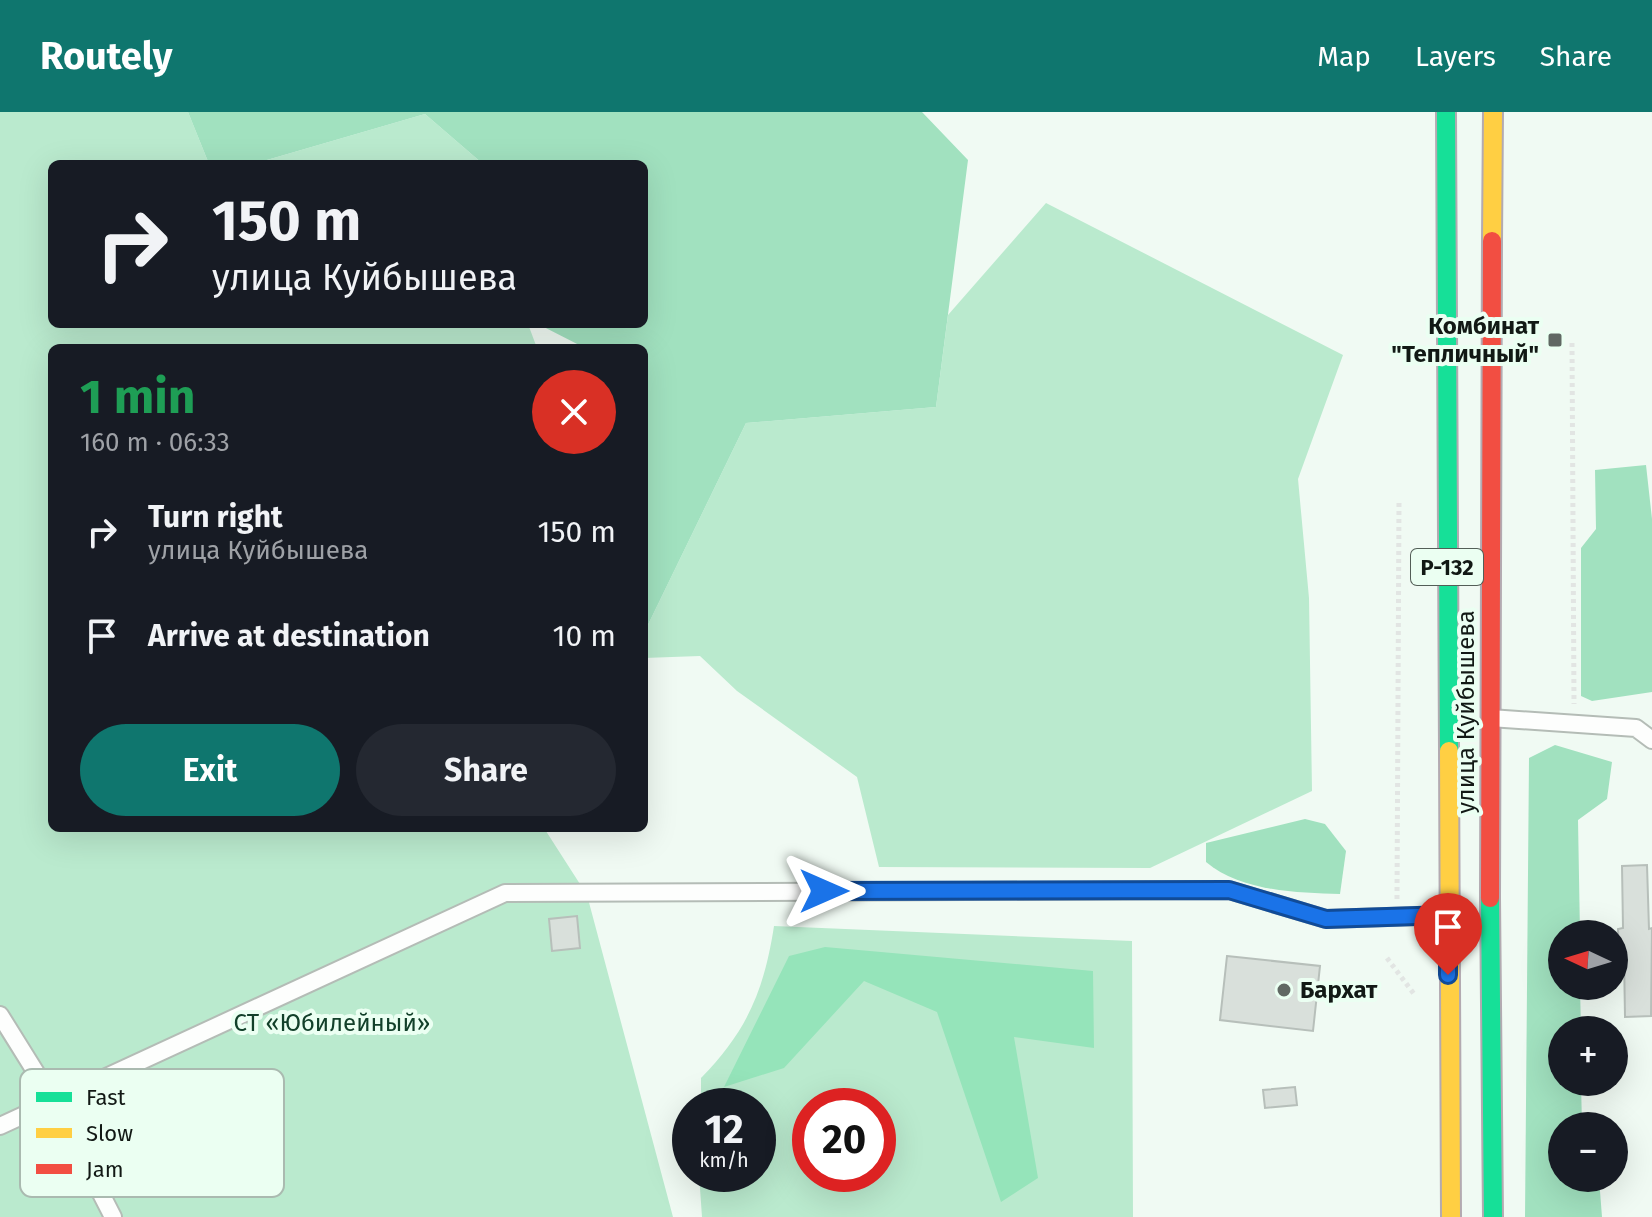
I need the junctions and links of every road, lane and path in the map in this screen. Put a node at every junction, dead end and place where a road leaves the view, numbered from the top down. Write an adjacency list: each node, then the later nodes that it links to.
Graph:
1 (1446, 112): 8 (highway, улица Куйбышева / Р-132)
2 (1493, 112): 5 (highway, улица Куйбышева / Р-132)
3 (1572, 343): 6 (path)
4 (1399, 501): 9 (path)
5 (1489, 718): 6 (lane); 18 (highway, улица Куйбышева / Р-132)
6 (1574, 721): 7 (lane)
7 (1652, 740)
8 (1448, 915): 9 (lane); 17 (highway, улица Куйбышева / Р-132)
9 (1397, 916): 12 (lane)
10 (0, 1015): 11 (lane)
11 (34, 1069)
12 (121, 1069)
13 (20, 1116): 14 (lane)
14 (0, 1126)
15 (103, 1197): 16 (lane)
16 (113, 1217)
17 (1451, 1217)
18 (1493, 1217)

